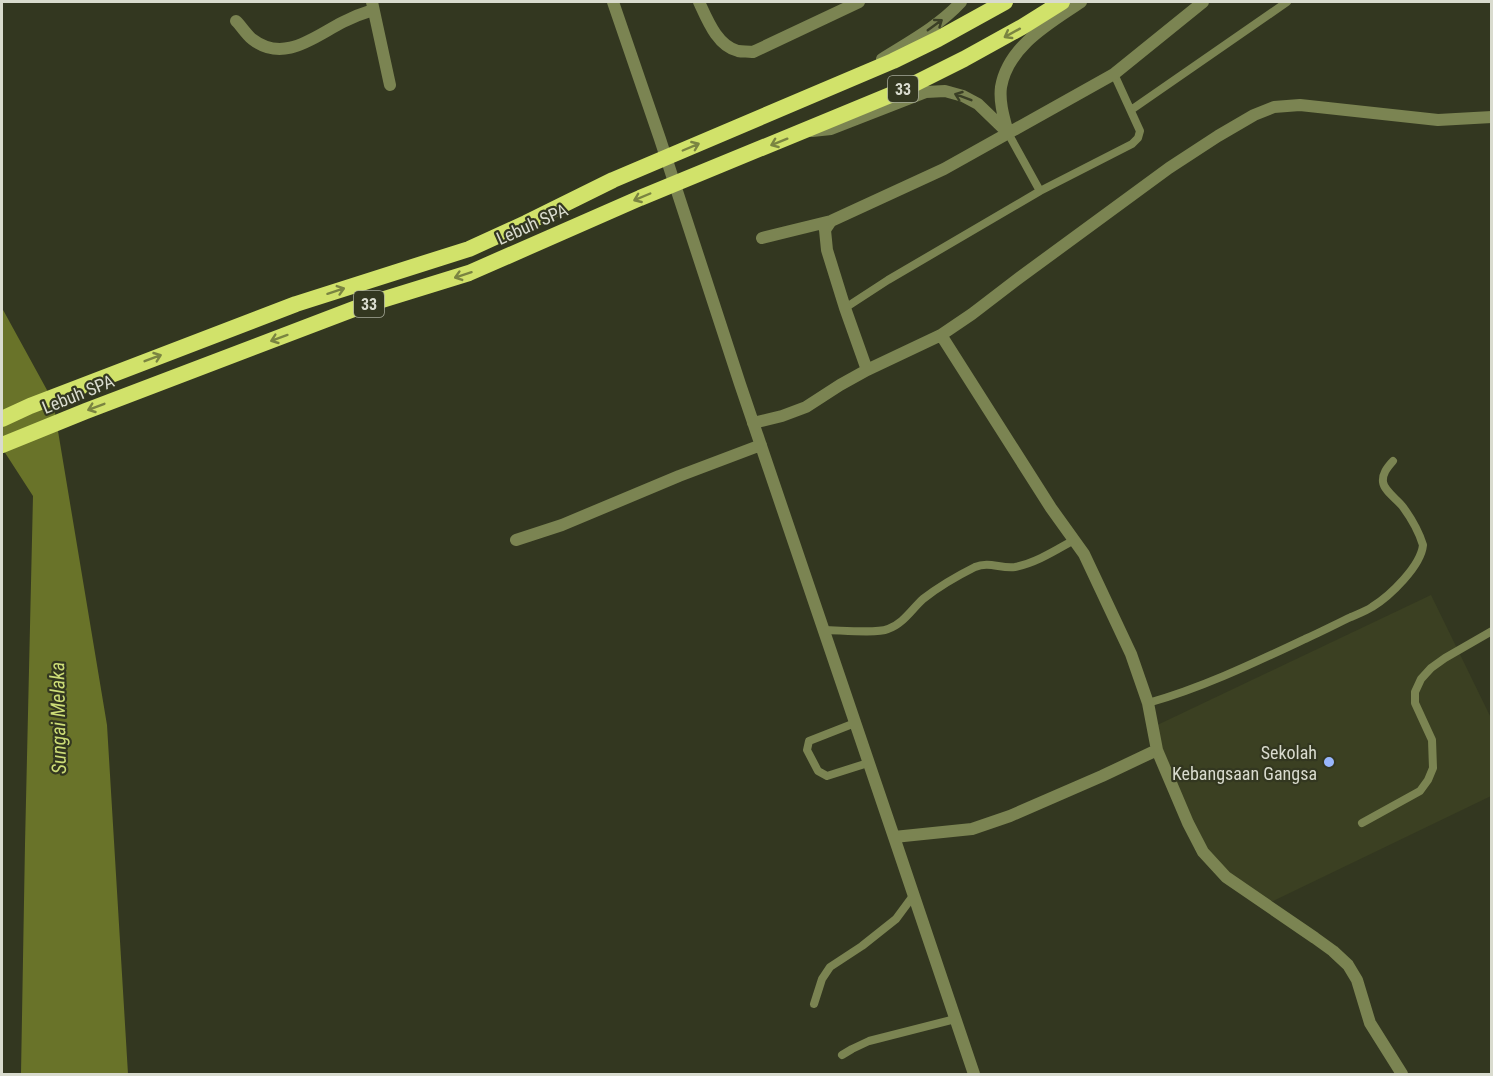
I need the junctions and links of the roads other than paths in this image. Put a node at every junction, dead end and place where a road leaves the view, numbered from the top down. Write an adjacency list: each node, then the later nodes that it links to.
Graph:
1 (613, 2): 26 (street)
2 (699, 2): 3 (street)
3 (859, 2)
4 (961, 2): 13 (street, one-way to 4)
5 (1005, 2): 13 (highway, Lebuh SPA / 33)
6 (1062, 2): 17 (highway, Lebuh SPA / 33, one-way to 17)
7 (1081, 2): 18 (street)
8 (1203, 2): 12 (street)
9 (1287, 2): 15 (lane)
10 (373, 6): 11 (street); 14 (street)
11 (237, 21)
12 (1114, 74): 15 (lane); 18 (street)
13 (850, 78): 25 (highway, Lebuh SPA / 33, one-way to 13)
14 (390, 85)
15 (1131, 110): 19 (lane)
16 (1491, 117): 23 (street)
17 (803, 132): 18 (street, one-way to 17); 27 (highway, Lebuh SPA / 33, one-way to 27)
18 (1008, 134): 19 (lane); 20 (street)
19 (1040, 191): 22 (lane)
20 (831, 221): 21 (street); 22 (street)
21 (762, 238)
22 (845, 308): 24 (street)
23 (941, 335): 24 (street); 31 (street)
24 (867, 370): 26 (street)
25 (2, 419)
26 (753, 423): 28 (street)
27 (2, 445)
28 (760, 445): 30 (street); 32 (street)
29 (1393, 461): 34 (lane)
30 (516, 540)
31 (1074, 540): 32 (lane); 34 (street)
32 (824, 630): 35 (street)
33 (1491, 631): 38 (lane)
34 (1148, 703): 36 (street)
35 (855, 723): 37 (street); 37 (lane)
36 (1157, 750): 39 (street); 45 (street)
37 (868, 763): 39 (street)
38 (1362, 823)
39 (894, 837): 40 (street)
40 (913, 896): 41 (lane); 42 (street)
41 (814, 1005)
42 (955, 1019): 43 (lane); 44 (street)
43 (842, 1055)
44 (974, 1074)
45 (1402, 1074)

